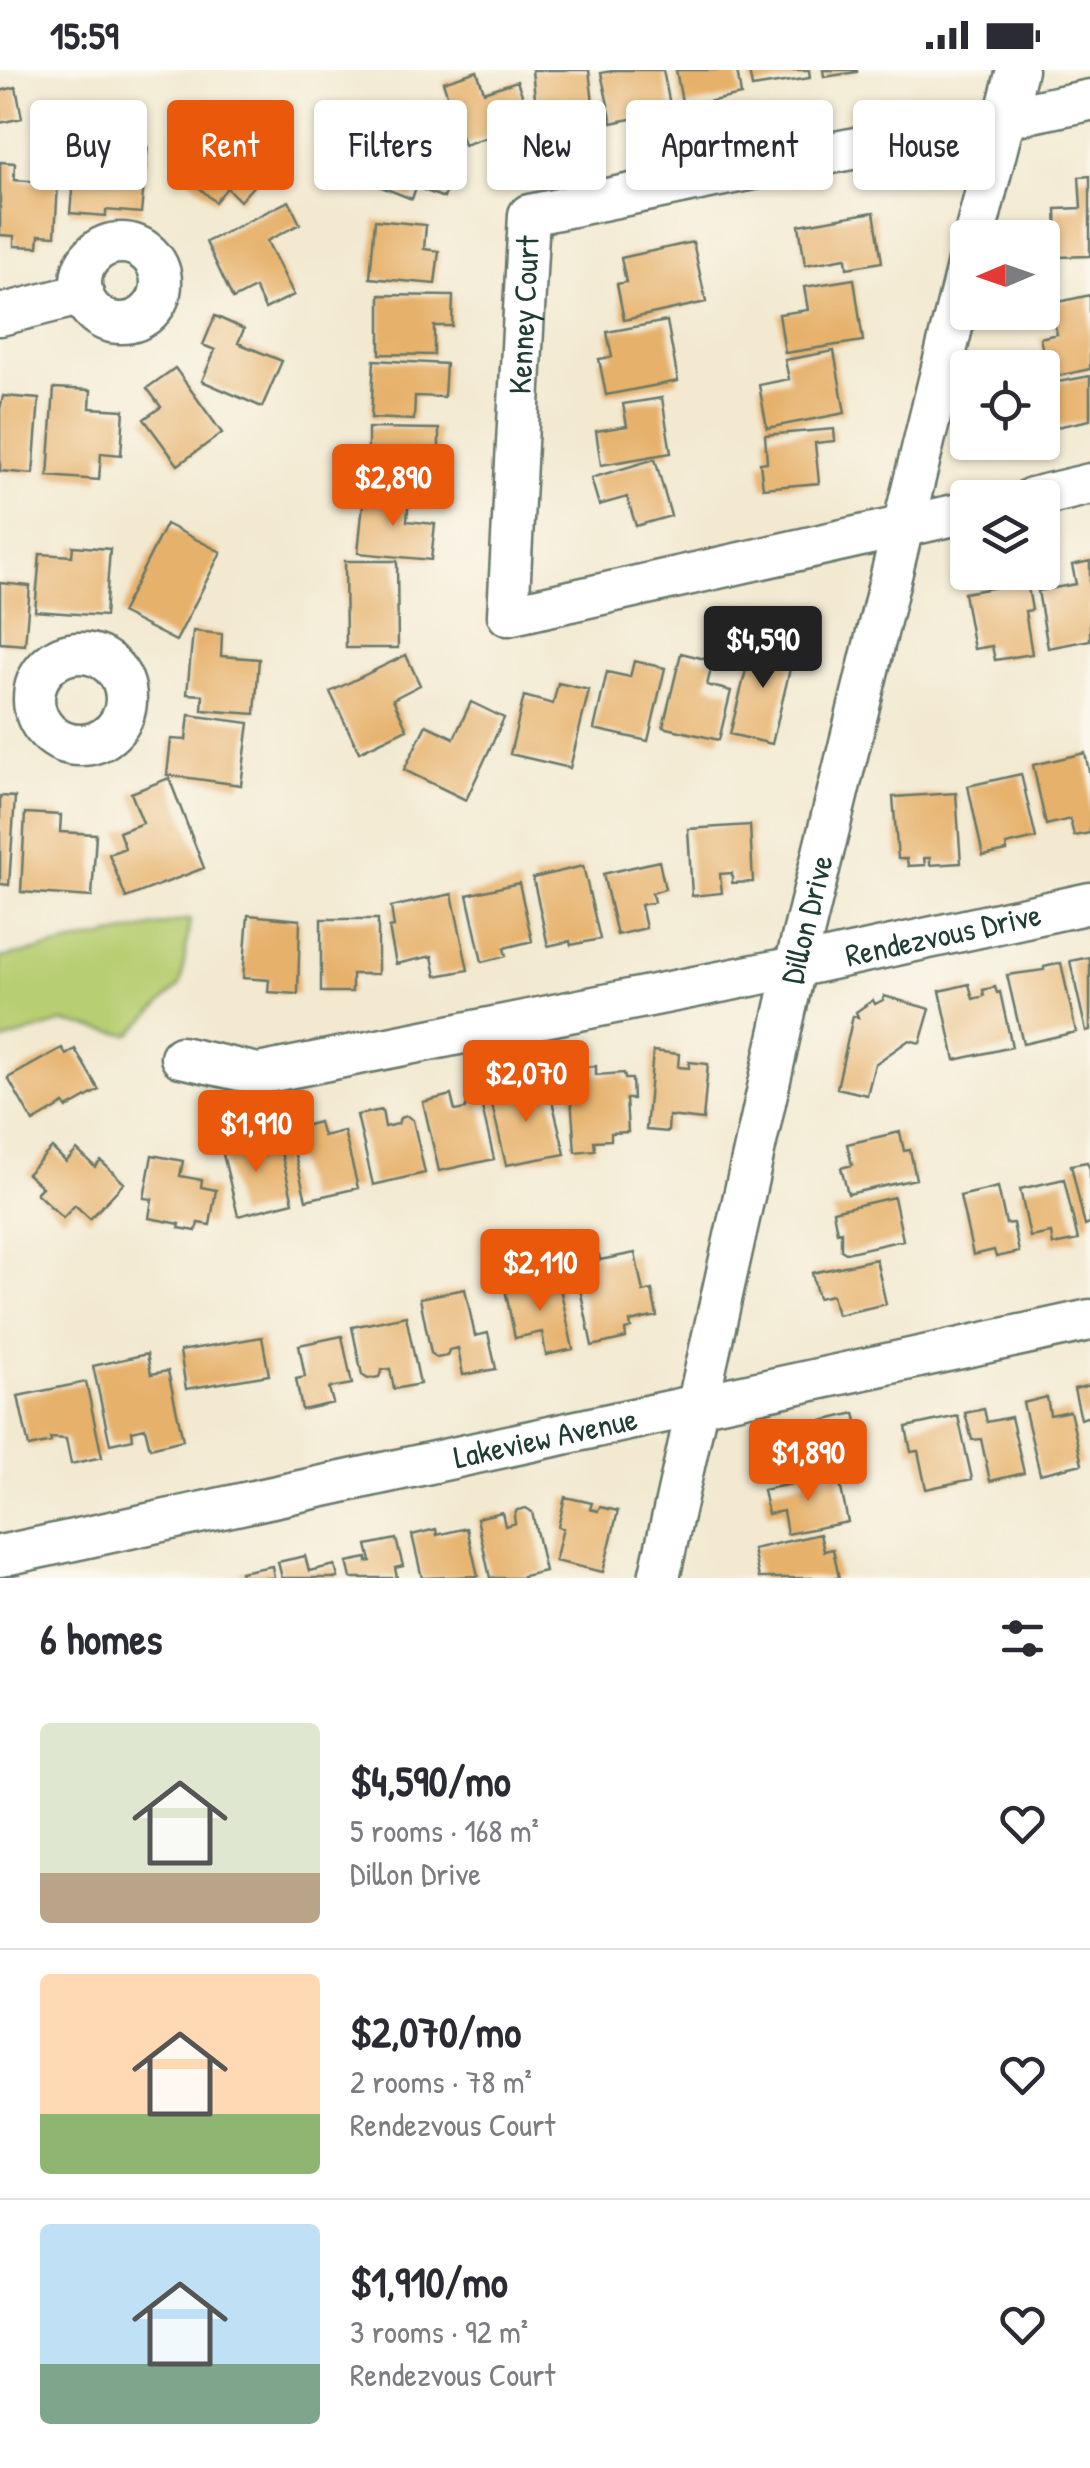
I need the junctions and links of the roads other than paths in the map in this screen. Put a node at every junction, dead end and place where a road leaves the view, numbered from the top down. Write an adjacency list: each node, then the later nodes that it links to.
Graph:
1 (1017, 70): 3 (street)
2 (1090, 100): 3 (street)
3 (1003, 119): 4 (street); 11 (street, Kenney Court)
4 (978, 220)
5 (82, 294): 6 (street)
6 (0, 315)
7 (951, 330): 11 (street, Dillon Drive)
8 (1090, 484): 9 (street)
9 (1060, 491)
10 (950, 516): 11 (street)
11 (901, 527): 13 (street, Dillon Drive)
12 (1090, 903): 13 (street, Rendezvous Drive)
13 (795, 967): 14 (street, Rendezvous Drive); 16 (street, Dillon Drive)
14 (181, 1057)
15 (1090, 1320): 16 (street, Lakeview Avenue)
16 (698, 1406): 17 (street, Lakeview Avenue); 18 (street, Dillon Drive)
17 (0, 1556)
18 (659, 1578)

